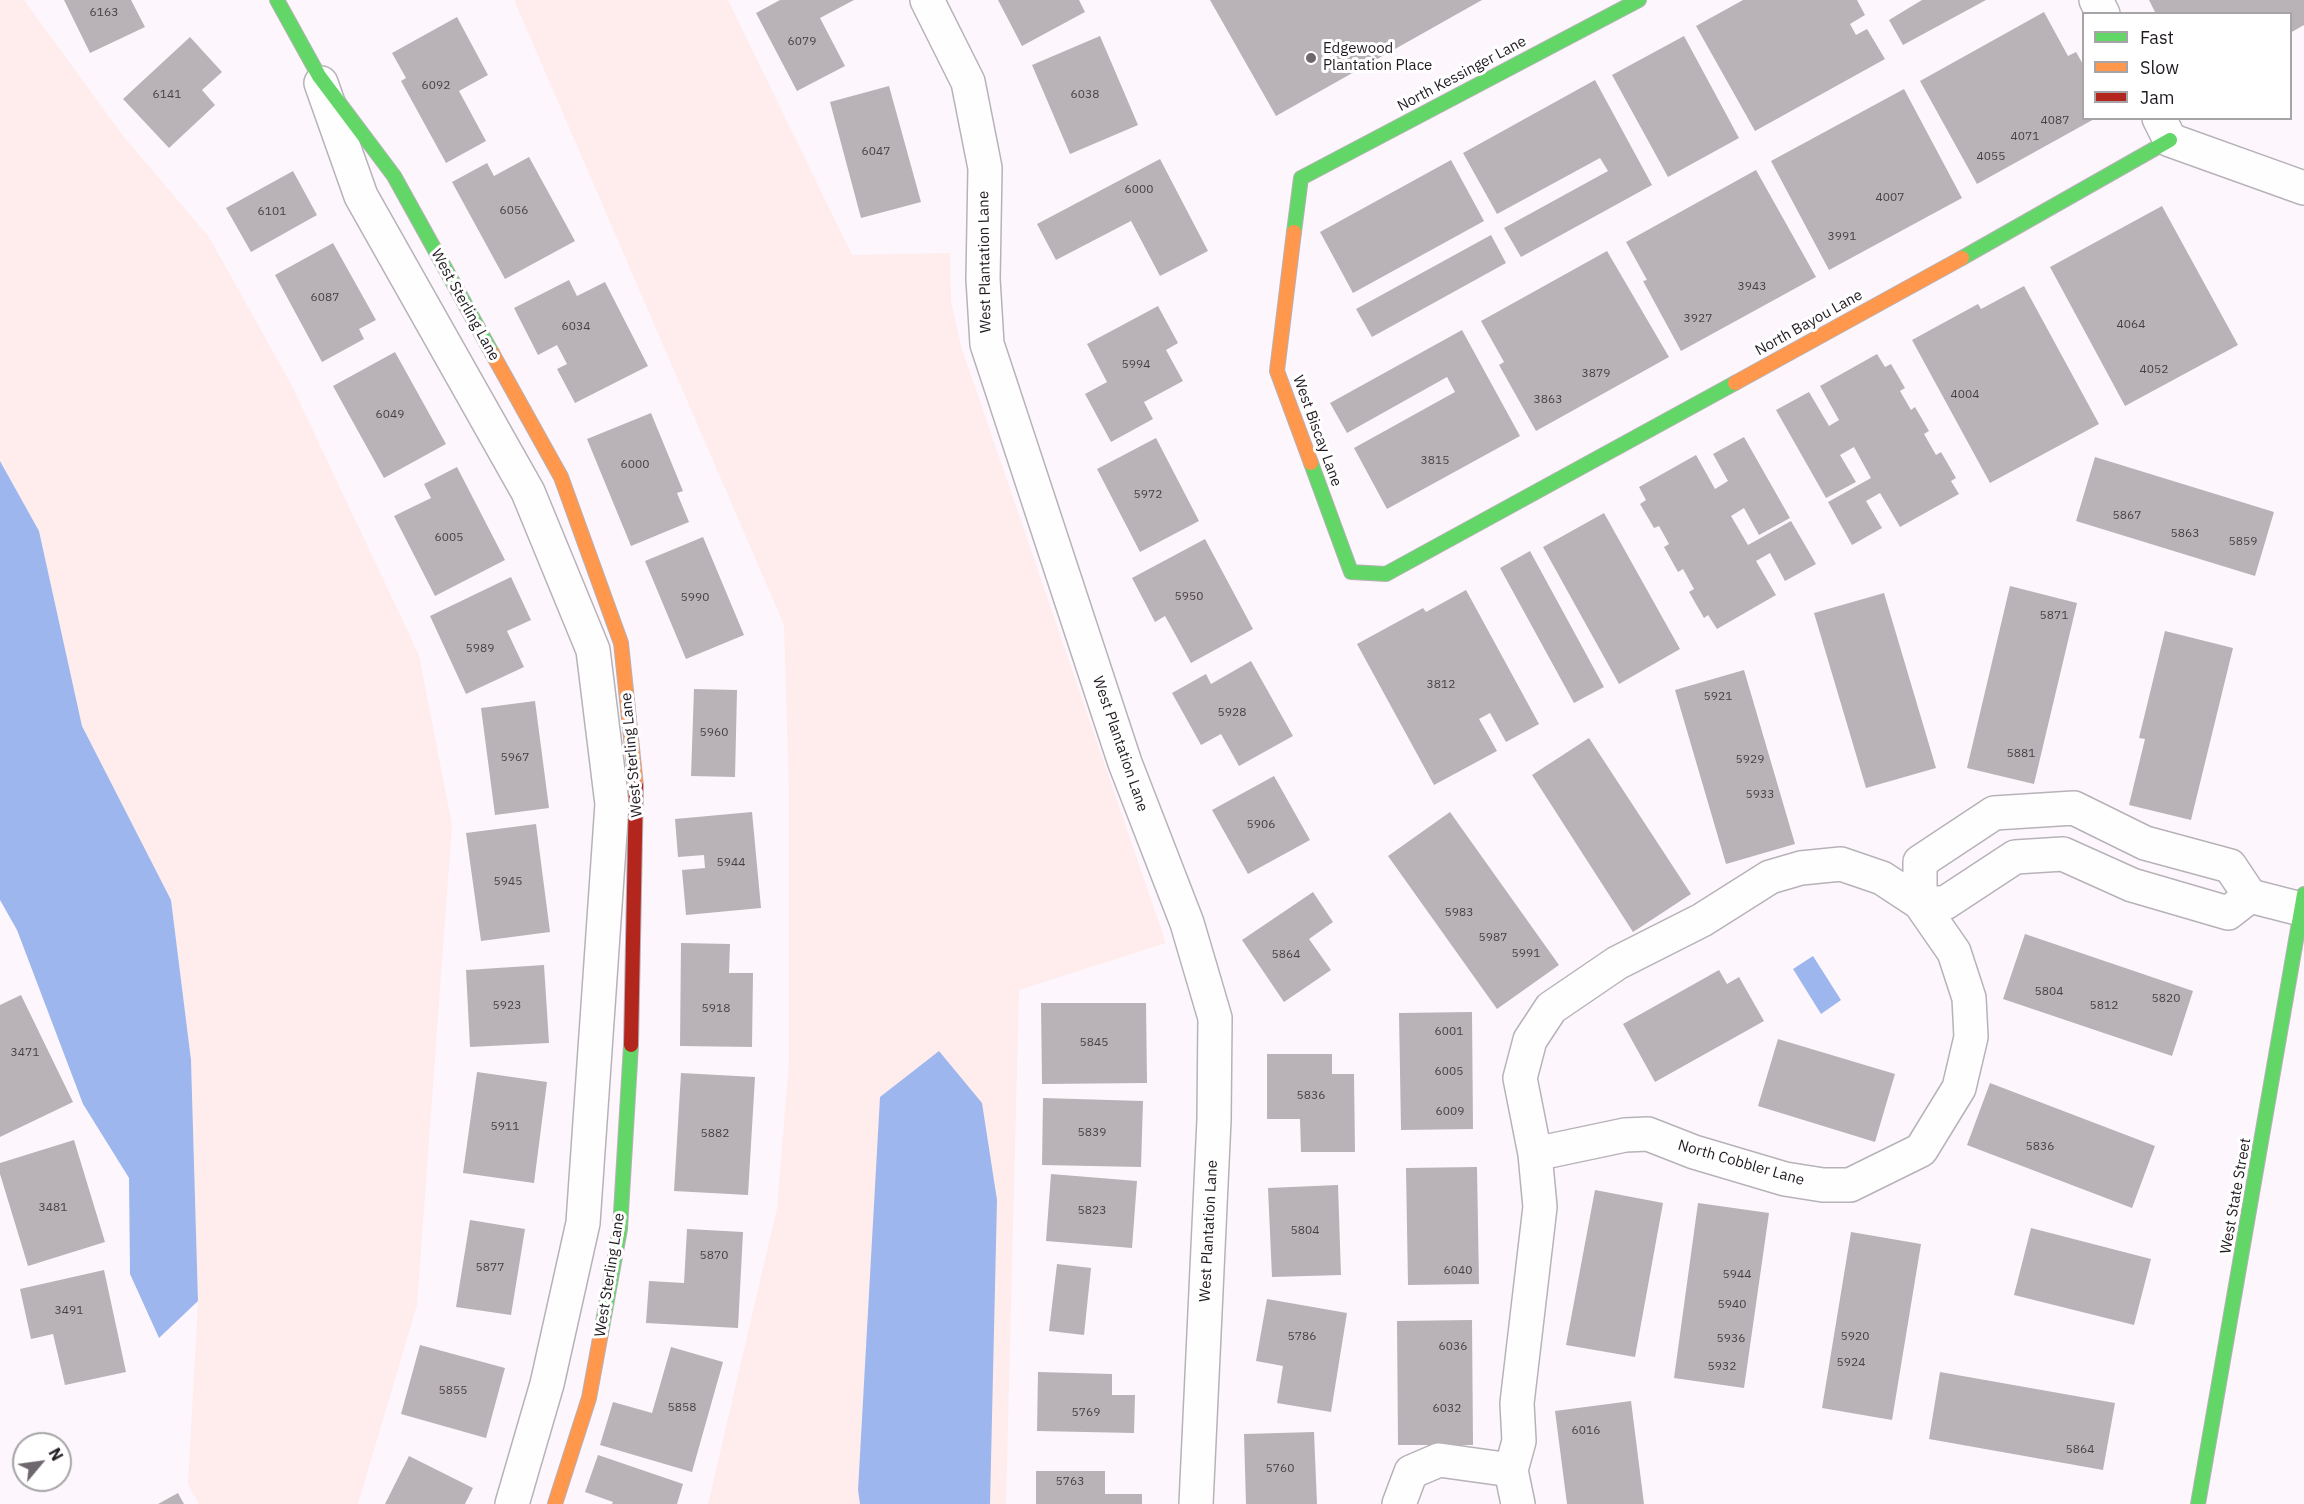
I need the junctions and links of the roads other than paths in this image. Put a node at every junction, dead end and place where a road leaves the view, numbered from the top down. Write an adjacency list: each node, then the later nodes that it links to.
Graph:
1 (277, 0): 4 (street, West Sterling Lane)
2 (927, 0): 16 (street, West Plantation Lane)
3 (1639, 0): 6 (street, North Kessinger Lane)
4 (319, 76): 14 (street, West Sterling Lane); 15 (street, West Sterling Lane)
5 (2165, 129): 7 (street); 8 (street, North Bayou Lane)
6 (1301, 178): 8 (street, West Biscay Lane)
7 (2304, 188)
8 (1461, 533)
9 (2250, 896): 10 (street); 11 (street); 11 (street)
10 (2303, 902): 19 (street, West State Street)
11 (1920, 903): 12 (street, North Cobbler Lane); 12 (street, North Cobbler Lane)
12 (1535, 1154): 13 (street, North Cobbler Lane)
13 (1511, 1470): 17 (street); 18 (street, North Cobbler Lane)
14 (512, 1504)
15 (555, 1504)
16 (1196, 1504)
17 (1399, 1504)
18 (1518, 1504)
19 (2198, 1504)

